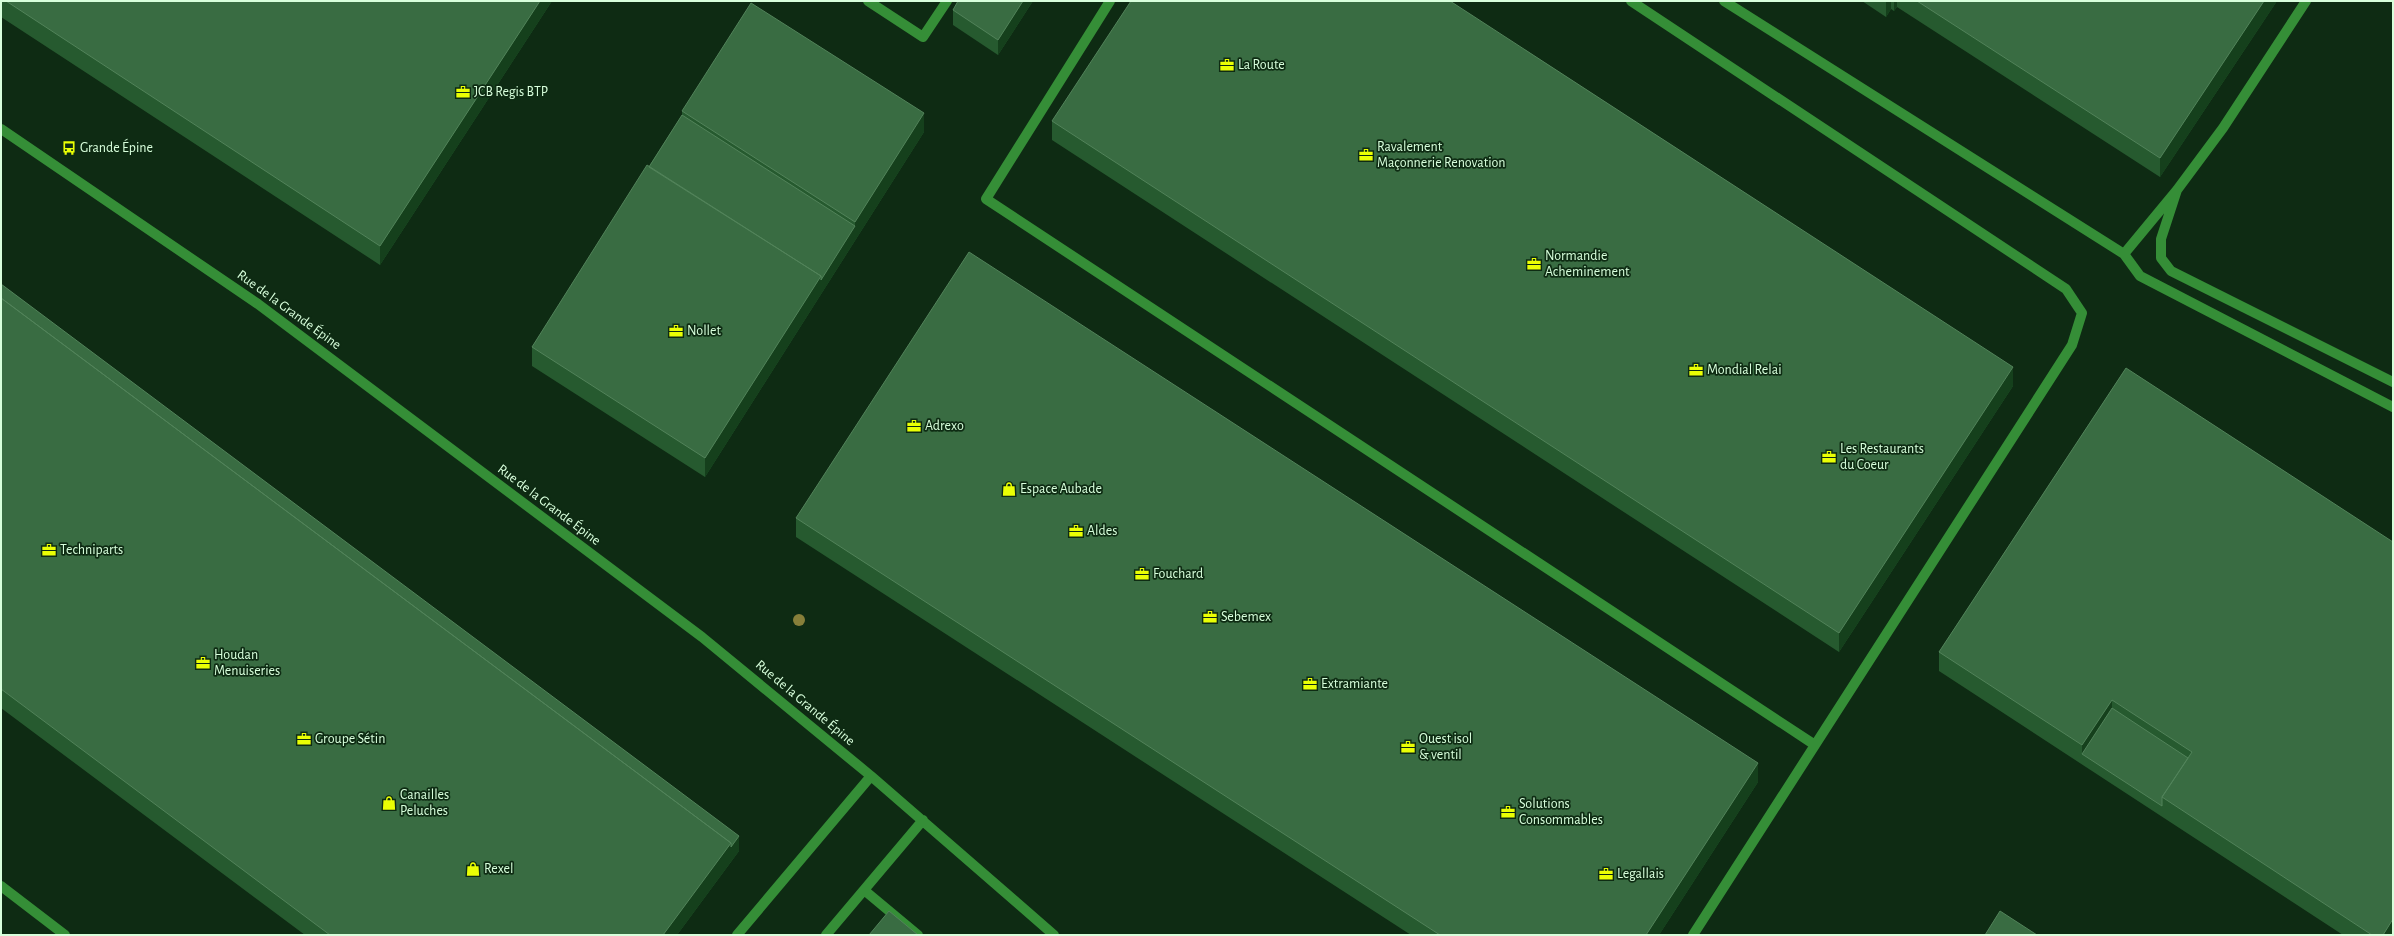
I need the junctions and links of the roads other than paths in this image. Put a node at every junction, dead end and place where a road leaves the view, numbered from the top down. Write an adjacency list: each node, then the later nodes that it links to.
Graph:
1 (868, 1): 2 (street)
2 (948, 1)
3 (1110, 1): 12 (street)
4 (1631, 1): 12 (street)
5 (1724, 1): 9 (street)
6 (2306, 1): 8 (street)
7 (1, 129): 13 (street, Rue de la Grande Épine)
8 (2177, 190): 9 (street); 10 (street)
9 (2124, 254): 11 (street)
10 (2393, 382)
11 (2393, 407)
12 (1815, 745): 22 (street)
13 (871, 776): 14 (street, Rue de la Grande Épine); 18 (street)
14 (923, 820): 16 (street); 21 (street, Rue de la Grande Épine)
15 (1, 886): 17 (street)
16 (864, 890): 19 (street); 20 (street)
17 (65, 935)
18 (737, 935)
19 (826, 935)
20 (918, 935)
21 (1054, 935)
22 (1693, 935)

